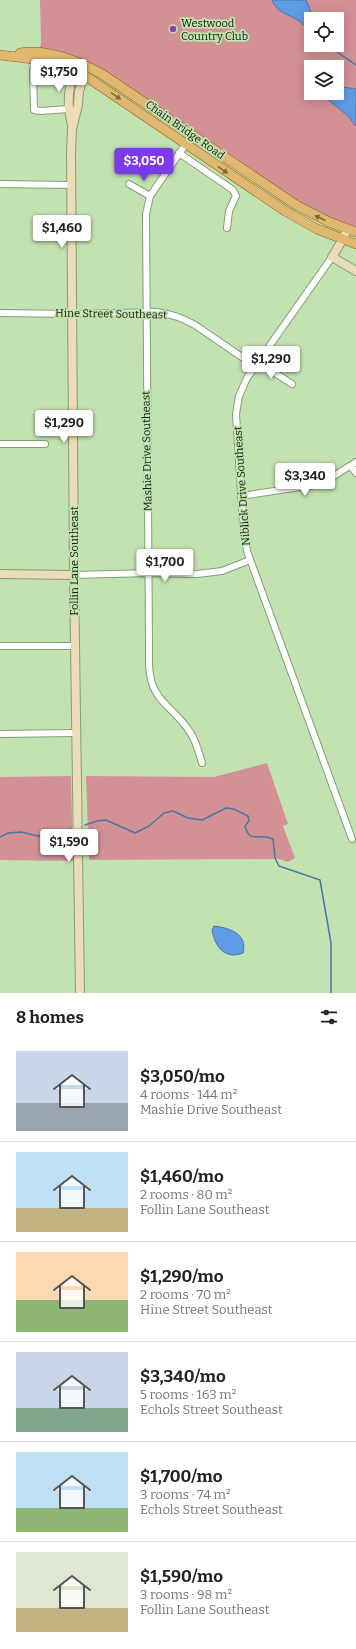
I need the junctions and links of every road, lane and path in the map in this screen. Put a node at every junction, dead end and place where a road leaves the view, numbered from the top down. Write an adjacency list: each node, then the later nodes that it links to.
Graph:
1 (3, 55): 2 (main road)
2 (80, 69): 4 (street, Follin Lane Southeast); 5 (street, Follin Lane Southeast); 6 (main road, Chain Bridge Road); 7 (main road, one-way to 7)
3 (40, 71): 4 (street)
4 (69, 109): 5 (street, Follin Lane Southeast)
5 (72, 129): 10 (street, Follin Lane Southeast)
6 (192, 135): 7 (street, Mashie Drive Southeast); 14 (main road, Chain Bridge Road, one-way to 6)
7 (186, 144): 8 (street, Mashie Drive Southeast); 16 (main road, one-way to 16)
8 (179, 153): 12 (street, Mashie Drive Southeast); 13 (street)
9 (0, 184): 10 (street)
10 (71, 184): 20 (street, Follin Lane Southeast)
11 (129, 184): 12 (street)
12 (150, 196): 22 (street, Mashie Drive Southeast)
13 (227, 228)
14 (346, 229): 15 (main road, Chain Bridge Road); 16 (street, Niblick Drive Southeast)
15 (356, 232)
16 (343, 239): 17 (main road); 18 (street, Niblick Drive Southeast)
17 (356, 244)
18 (332, 257): 19 (street); 23 (street, Niblick Drive Southeast)
19 (356, 271)
20 (73, 312): 21 (street, Hine Street Southeast); 22 (street, Hine Street Southeast); 33 (street, Follin Lane Southeast)
21 (0, 313)
22 (146, 313): 23 (street, Hine Street Southeast); 31 (street, Mashie Drive Southeast)
23 (256, 364): 24 (street, Hine Street Southeast); 29 (street, Niblick Drive Southeast)
24 (292, 384)
25 (0, 444): 26 (street)
26 (45, 444)
27 (353, 464): 28 (street); 29 (street)
28 (356, 473)
29 (241, 496): 30 (street, Niblick Drive Southeast)
30 (250, 560): 31 (street); 39 (street, Niblick Drive Southeast)
31 (149, 573): 33 (street); 38 (street, Mashie Drive Southeast)
32 (0, 574): 33 (street)
33 (74, 574): 35 (street, Follin Lane Southeast)
34 (0, 646): 35 (street)
35 (75, 646): 36 (street, Follin Lane Southeast)
36 (76, 733): 37 (street); 40 (street, Follin Lane Southeast)
37 (0, 734)
38 (202, 763)
39 (352, 839)
40 (80, 993)

